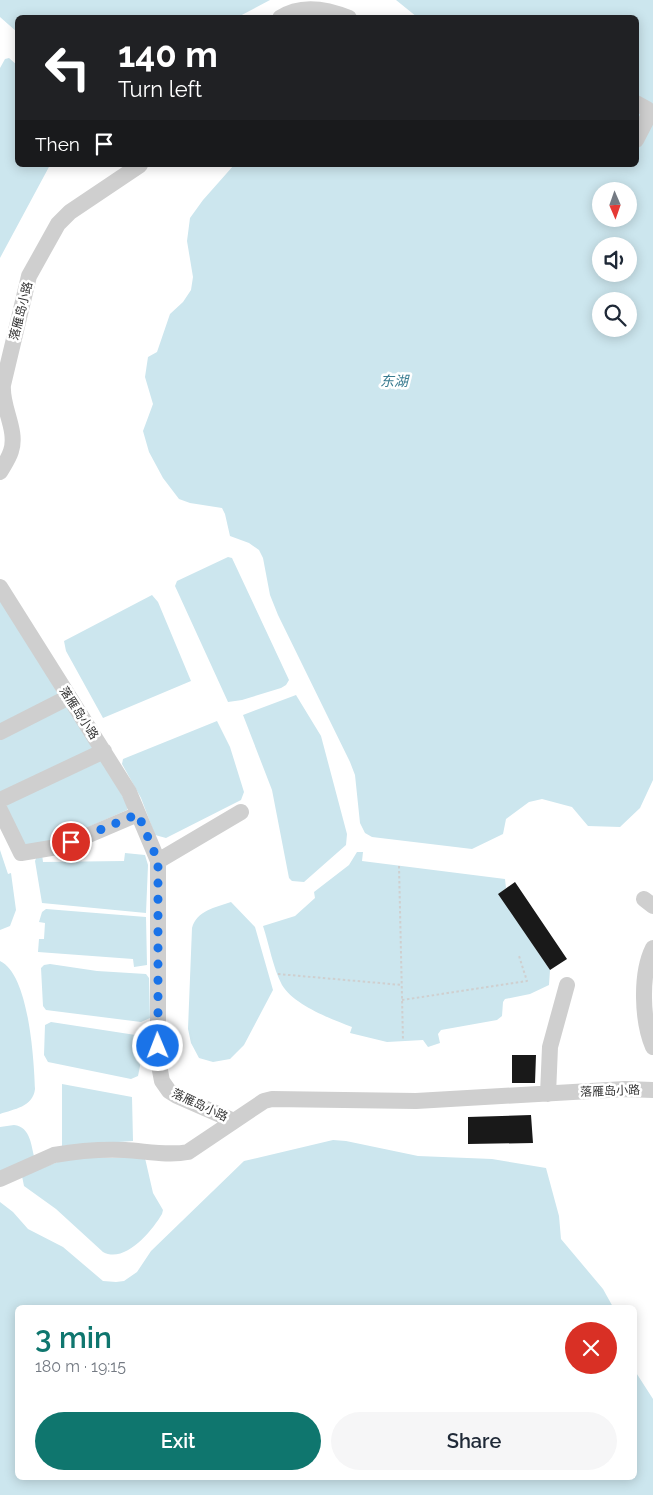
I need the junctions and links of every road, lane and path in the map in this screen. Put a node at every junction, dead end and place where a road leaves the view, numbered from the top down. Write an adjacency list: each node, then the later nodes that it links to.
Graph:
1 (286, 15): 2 (street)
2 (339, 15)
3 (639, 105): 4 (street)
4 (639, 134)
5 (137, 167): 6 (street, 落雁岛小路)
6 (2, 383): 7 (street, 落雁岛小路)
7 (2, 408): 8 (street, 落雁岛小路)
8 (0, 472)
9 (0, 587): 10 (street, 落雁岛小路)
10 (69, 697): 11 (street); 12 (street, 落雁岛小路)
11 (0, 732)
12 (104, 751): 13 (street); 16 (street, 落雁岛小路)
13 (0, 800)
14 (0, 810): 16 (street)
15 (241, 812): 17 (street)
16 (138, 814): 17 (street, 落雁岛小路)
17 (158, 861): 29 (street, 落雁岛小路)
18 (399, 866): 22 (path)
19 (653, 948): 26 (street)
20 (519, 956): 24 (path)
21 (278, 974): 22 (path)
22 (402, 985): 24 (path)
23 (567, 986): 28 (street)
24 (402, 1000): 25 (path)
25 (403, 1041)
26 (653, 1047)
27 (653, 1090): 28 (street, 落雁岛小路)
28 (548, 1094): 29 (street, 落雁岛小路)
29 (234, 1121): 30 (street)
30 (0, 1179)

